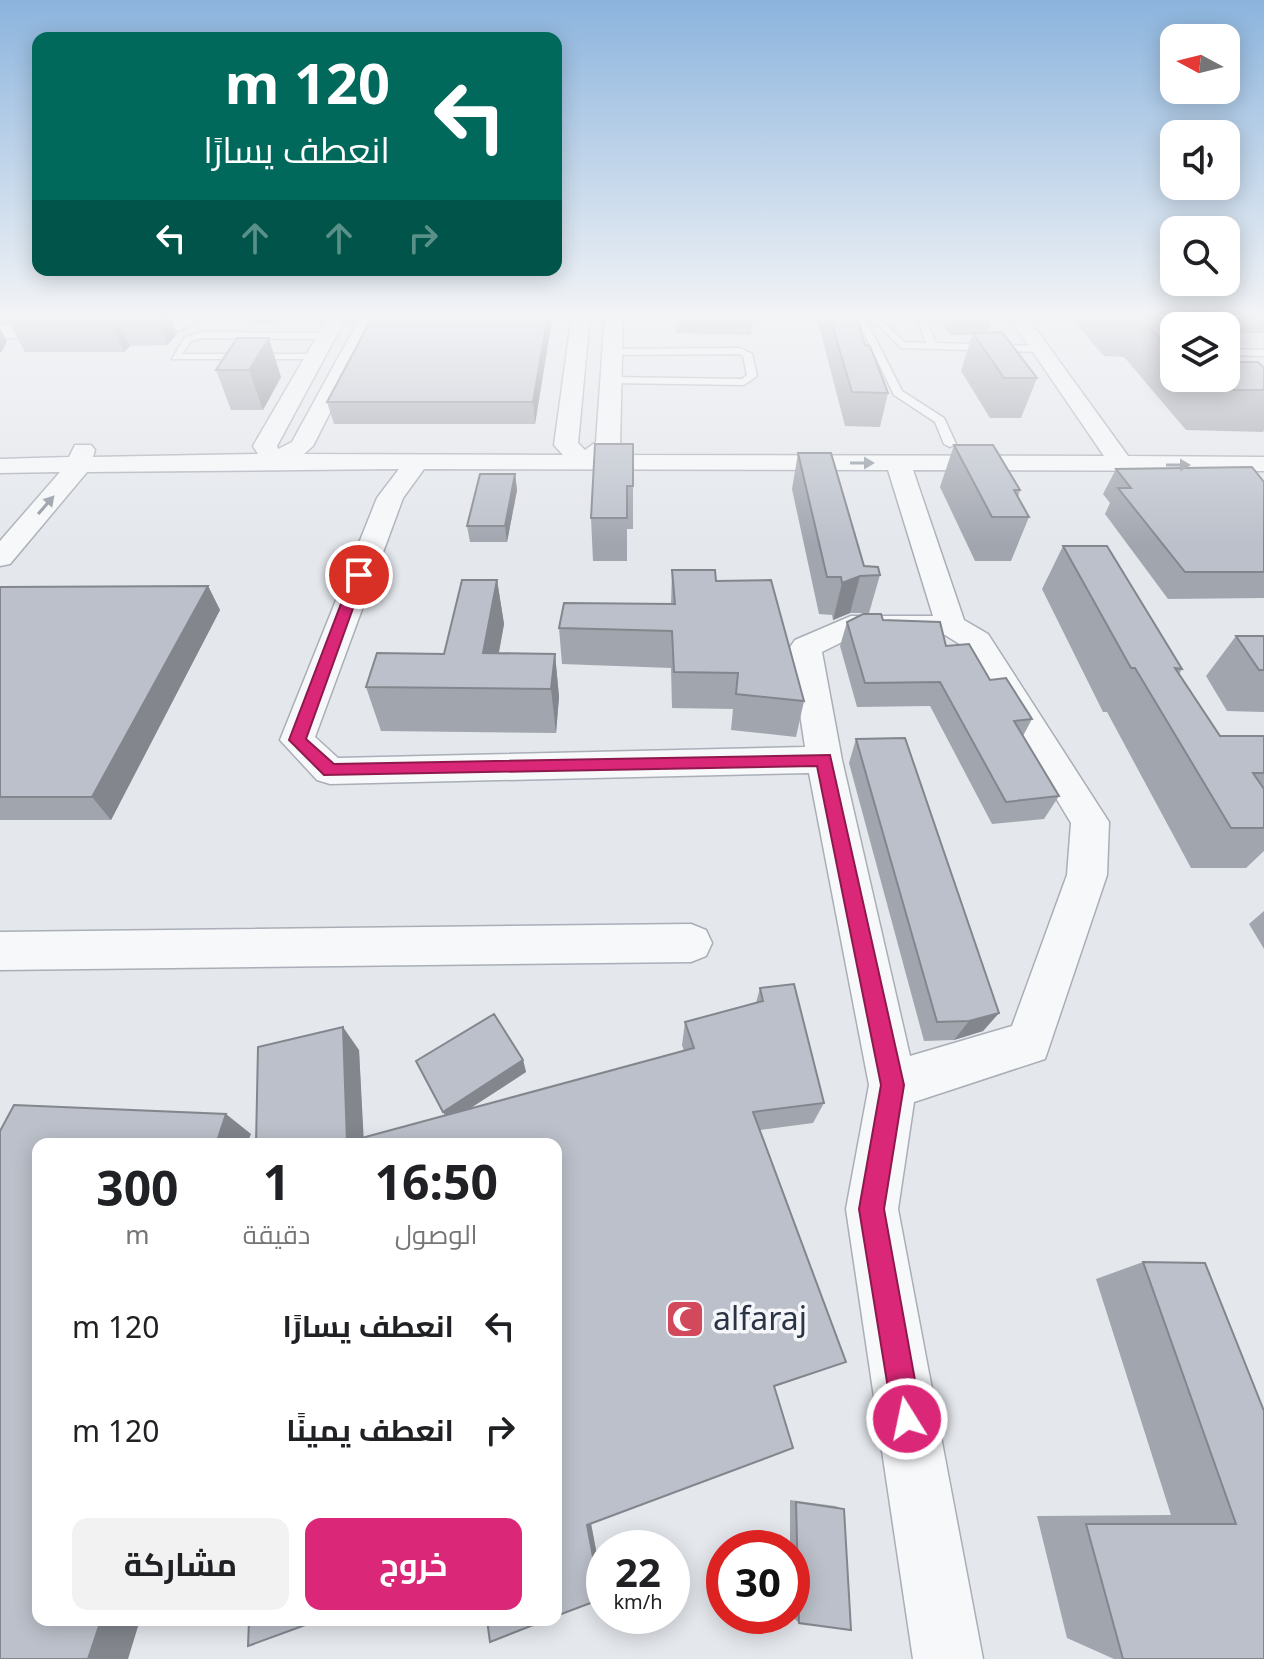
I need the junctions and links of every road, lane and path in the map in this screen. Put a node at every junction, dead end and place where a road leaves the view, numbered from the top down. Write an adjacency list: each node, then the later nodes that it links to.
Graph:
1 (299, 391): 13 (street)
2 (330, 391): 12 (street)
3 (578, 391): 14 (street)
4 (611, 391): 10 (street)
5 (897, 391): 7 (lane)
6 (1072, 391): 8 (street)
7 (950, 444): 8 (street); 10 (street)
8 (1109, 444): 9 (street); 19 (street)
9 (1264, 444)
10 (608, 445): 14 (street)
11 (0, 446): 15 (street)
12 (301, 446): 13 (street); 14 (street)
13 (270, 453): 15 (street); 16 (street)
14 (575, 453): 16 (street); 17 (street, one-way to 17)
15 (81, 456): 21 (street); 23 (street, one-way to 15)
16 (417, 461): 25 (street)
17 (898, 463): 19 (street); 24 (street)
18 (1264, 464): 19 (street, one-way to 18)
19 (1122, 465)
20 (0, 466): 21 (street)
21 (49, 467): 22 (street)
22 (20, 498)
23 (0, 558)
24 (951, 625): 25 (street); 28 (street)
25 (824, 760): 28 (street)
26 (691, 943): 27 (street)
27 (0, 951)
28 (893, 1085): 29 (street)
29 (948, 1659)

